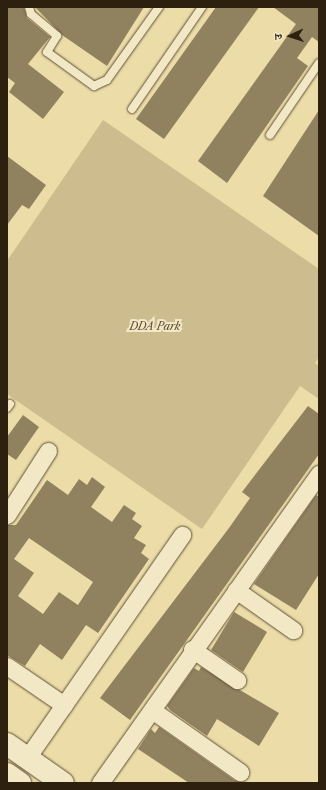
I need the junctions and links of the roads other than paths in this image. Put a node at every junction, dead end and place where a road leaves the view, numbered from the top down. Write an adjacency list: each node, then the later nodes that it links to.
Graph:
1 (29, 7): 2 (lane)
2 (159, 7)
3 (202, 7): 5 (lane)
4 (319, 63): 6 (lane)
5 (132, 109)
6 (270, 135)
7 (48, 451): 9 (street)
8 (319, 474): 11 (street)
9 (7, 515)
10 (182, 535): 16 (street)
11 (236, 590): 12 (street); 13 (street)
12 (293, 630)
13 (192, 649): 15 (street); 17 (street)
14 (7, 666): 16 (street)
15 (237, 680)
16 (64, 705): 19 (street)
17 (152, 710): 20 (street); 24 (street)
18 (7, 744): 19 (street)
19 (27, 758): 23 (street)
20 (240, 772)
21 (7, 774): 22 (street)
22 (20, 783)
23 (63, 783)
24 (100, 783)

